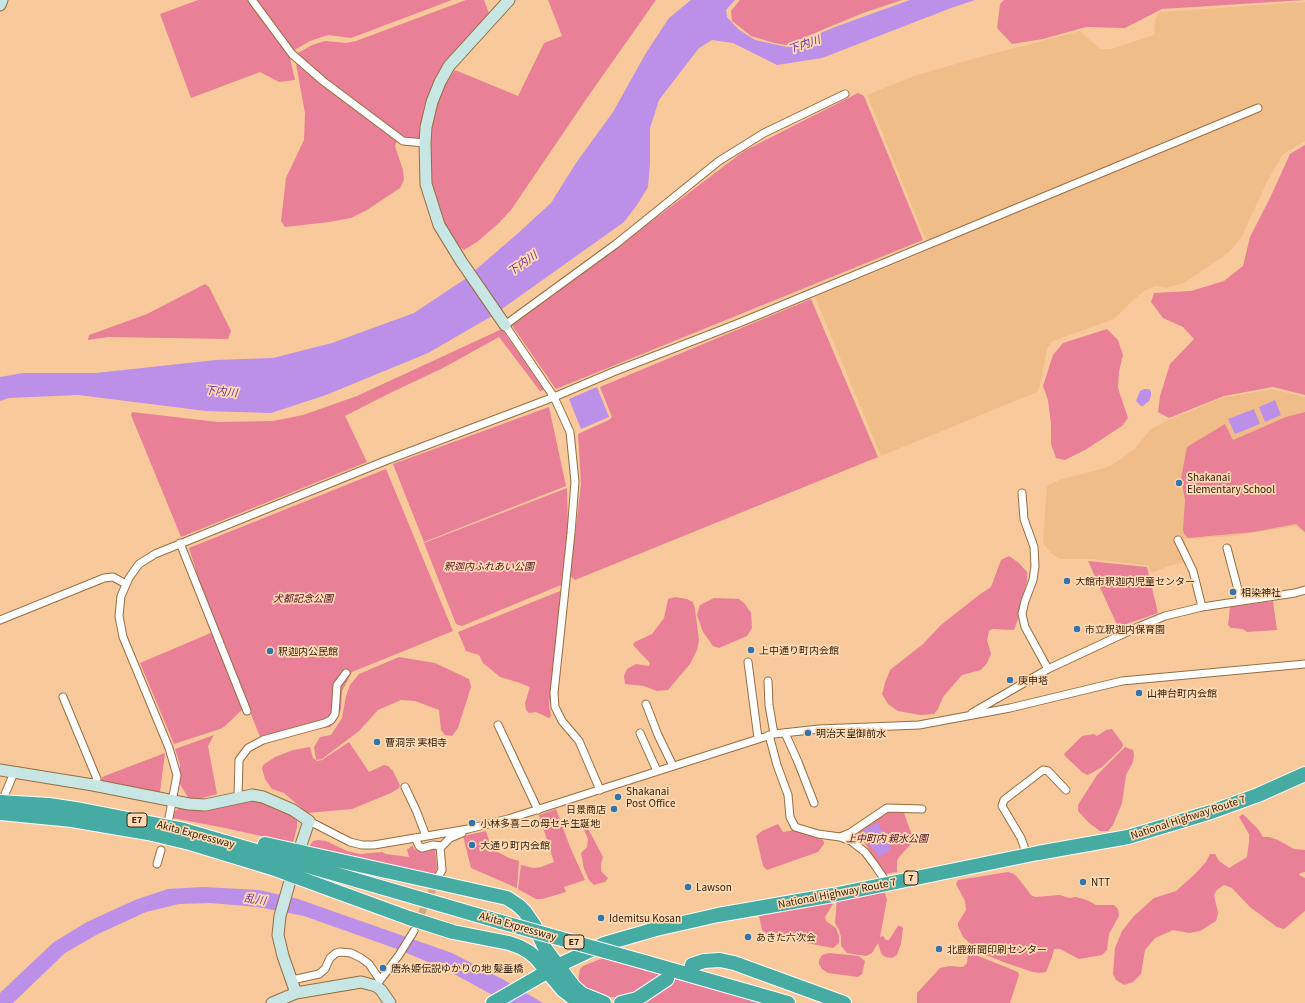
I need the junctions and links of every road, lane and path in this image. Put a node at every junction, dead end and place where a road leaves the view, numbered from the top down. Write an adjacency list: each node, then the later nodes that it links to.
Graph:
1 (2, 0): 4 (street)
2 (252, 0): 7 (street)
3 (509, 0): 7 (street)
4 (0, 5)
5 (845, 94): 8 (street)
6 (1258, 108): 9 (street)
7 (425, 143): 8 (street)
8 (505, 325): 9 (street)
9 (554, 397): 12 (street); 40 (street)
10 (1022, 493): 21 (street)
11 (1178, 540): 17 (street)
12 (180, 543): 14 (street); 26 (street)
13 (1227, 548): 16 (street)
14 (126, 584): 18 (street); 44 (street)
15 (1305, 590): 16 (street)
16 (1241, 601): 17 (street)
17 (1202, 607): 21 (street)
18 (0, 620)
19 (748, 662): 32 (street)
20 (1305, 664): 27 (street)
21 (1048, 669): 27 (street)
22 (346, 672): 42 (street)
23 (768, 681): 31 (street)
24 (63, 697): 38 (street)
25 (646, 704): 33 (street)
26 (247, 711)
27 (969, 715): 30 (street)
28 (498, 725): 47 (street)
29 (640, 733): 35 (street)
30 (784, 733): 31 (street); 45 (street)
31 (772, 734): 32 (street); 54 (street)
32 (758, 738): 33 (street)
33 (673, 766): 35 (street)
34 (0, 770): 36 (street)
35 (657, 771): 40 (street)
36 (14, 773): 38 (street); 43 (street)
37 (1305, 774): 60 (highway, National Highway Route 7 / 7)
38 (93, 785): 44 (street)
39 (405, 787): 53 (street)
40 (600, 790): 47 (street)
41 (1066, 790): 60 (street)
42 (238, 797): 44 (street); 50 (street)
43 (3, 798): 52 (highway, Akita Expressway / E7)
44 (172, 801): 49 (street)
45 (814, 803)
46 (922, 809): 54 (street)
47 (538, 810): 51 (street)
48 (0, 813): 59 (highway, Akita Expressway / E7); 67 (highway)
49 (169, 818)
50 (309, 821): 55 (street); 56 (street)
51 (475, 828): 53 (street); 57 (street)
52 (180, 829): 59 (highway, Akita Expressway / E7); 67 (highway)
53 (426, 836): 55 (street)
54 (840, 837): 63 (street)
55 (415, 838): 57 (street)
56 (301, 845)
57 (440, 846): 62 (street)
58 (161, 850): 61 (street)
59 (271, 855): 78 (highway, Akita Expressway / E7, bridge)
60 (1028, 855): 63 (highway, National Highway Route 7 / 7)
61 (157, 864)
62 (438, 876)
63 (887, 883): 67 (highway, National Highway Route 7 / 7)
64 (289, 886): 68 (street)
65 (414, 931): 70 (street)
66 (692, 965): 79 (highway)
67 (552, 968): 72 (highway, National Highway Route 7 / 7); 75 (highway); 76 (highway)
68 (292, 980): 70 (street); 71 (street)
69 (667, 980): 77 (highway)
70 (378, 983): 71 (street); 74 (street)
71 (296, 993): 73 (street)
72 (495, 1002)
73 (272, 1003)
74 (390, 1003)
75 (580, 1003)
76 (604, 1003)
77 (621, 1003)
78 (788, 1003)
79 (844, 1003)

